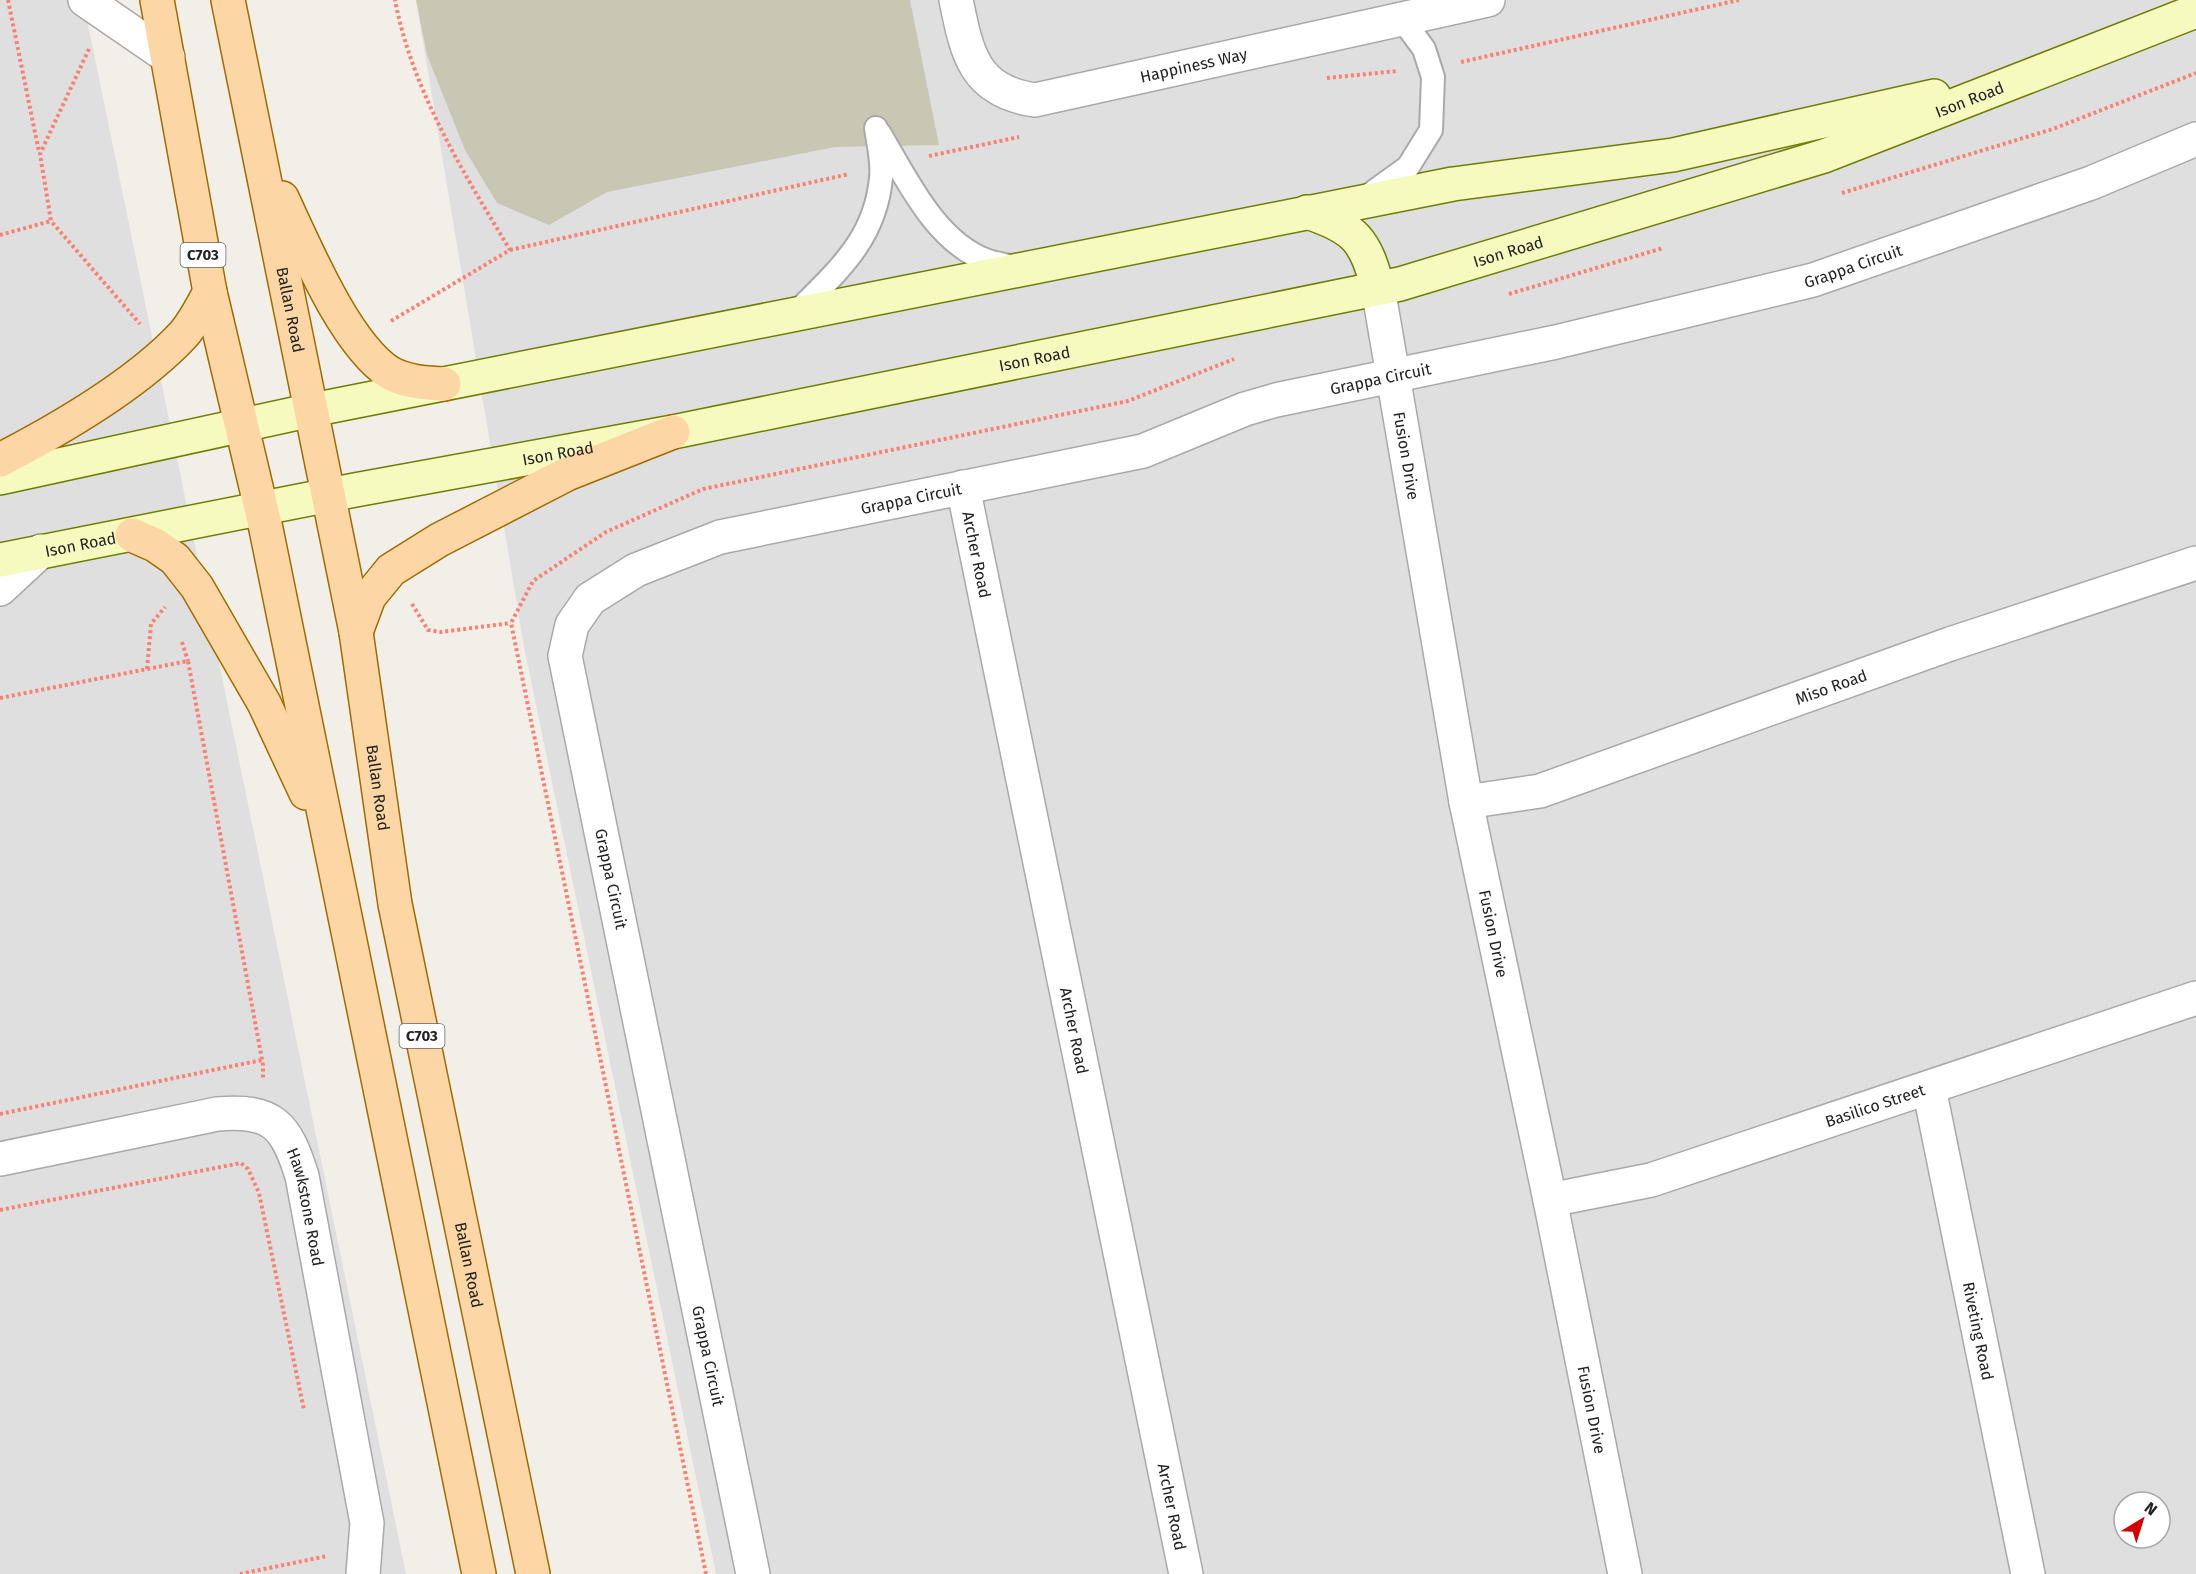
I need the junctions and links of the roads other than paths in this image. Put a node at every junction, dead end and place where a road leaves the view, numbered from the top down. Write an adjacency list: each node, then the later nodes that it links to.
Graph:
1 (156, 0): 9 (main road, C703)
2 (228, 0): 12 (main road, Ballan Road / C703)
3 (956, 0): 8 (street, Happiness Way)
4 (1488, 0): 5 (street, Happiness Way)
5 (1440, 5): 8 (street, Happiness Way)
6 (92, 6): 9 (street)
7 (2196, 11): 10 (main road, Ison Road)
8 (1402, 19): 13 (lane)
9 (168, 57): 17 (main road, C703)
10 (2047, 70): 13 (main road, Ison Road); 16 (main road, Ison Road)
11 (2196, 139): 19 (street, Grappa Circuit)
12 (258, 145): 20 (main road); 21 (main road, Ballan Road / C703)
13 (1359, 202): 14 (main road, Ison Road)
14 (1307, 213): 15 (main road, Ison Road); 16 (main road)
15 (1024, 269): 18 (main road, Ison Road); 18 (lane)
16 (1378, 288): 19 (street, Fusion Drive); 23 (main road, Ison Road)
17 (210, 292): 22 (main road, C703); 24 (main road)
18 (795, 314): 20 (main road, Ison Road)
19 (1394, 375): 26 (street, Grappa Circuit); 35 (street, Fusion Drive)
20 (444, 384): 21 (main road, Ison Road)
21 (312, 410): 22 (main road, Ison Road); 27 (main road, Ballan Road / C703)
22 (241, 426): 25 (main road, Ison Road); 28 (main road, C703)
23 (673, 432): 27 (main road, Ison Road); 34 (main road)
24 (0, 460)
25 (0, 478)
26 (963, 487): 44 (street, Grappa Circuit); 45 (street, Archer Road)
27 (329, 495): 28 (main road, Ison Road); 34 (main road, Ballan Road / C703)
28 (261, 508): 29 (main road, Ison Road); 36 (main road, C703)
29 (132, 535): 30 (main road, Ison Road); 36 (main road)
30 (41, 551): 31 (main road, Ison Road); 33 (street)
31 (0, 560)
32 (2196, 563): 35 (street, Miso Road)
33 (0, 588)
34 (356, 632): 43 (main road, Ballan Road / C703)
35 (1466, 802): 40 (street, Fusion Drive)
36 (328, 840): 42 (main road, C703)
37 (2196, 998): 38 (street, Basilico Street)
38 (1929, 1088): 40 (street, Basilico Street); 47 (street, Riveting Road)
39 (0, 1159): 41 (street, Hawkstone Road)
40 (1550, 1200): 46 (street, Fusion Drive)
41 (363, 1574)
42 (479, 1574)
43 (533, 1574)
44 (753, 1574)
45 (1186, 1574)
46 (1625, 1574)
47 (2028, 1574)

